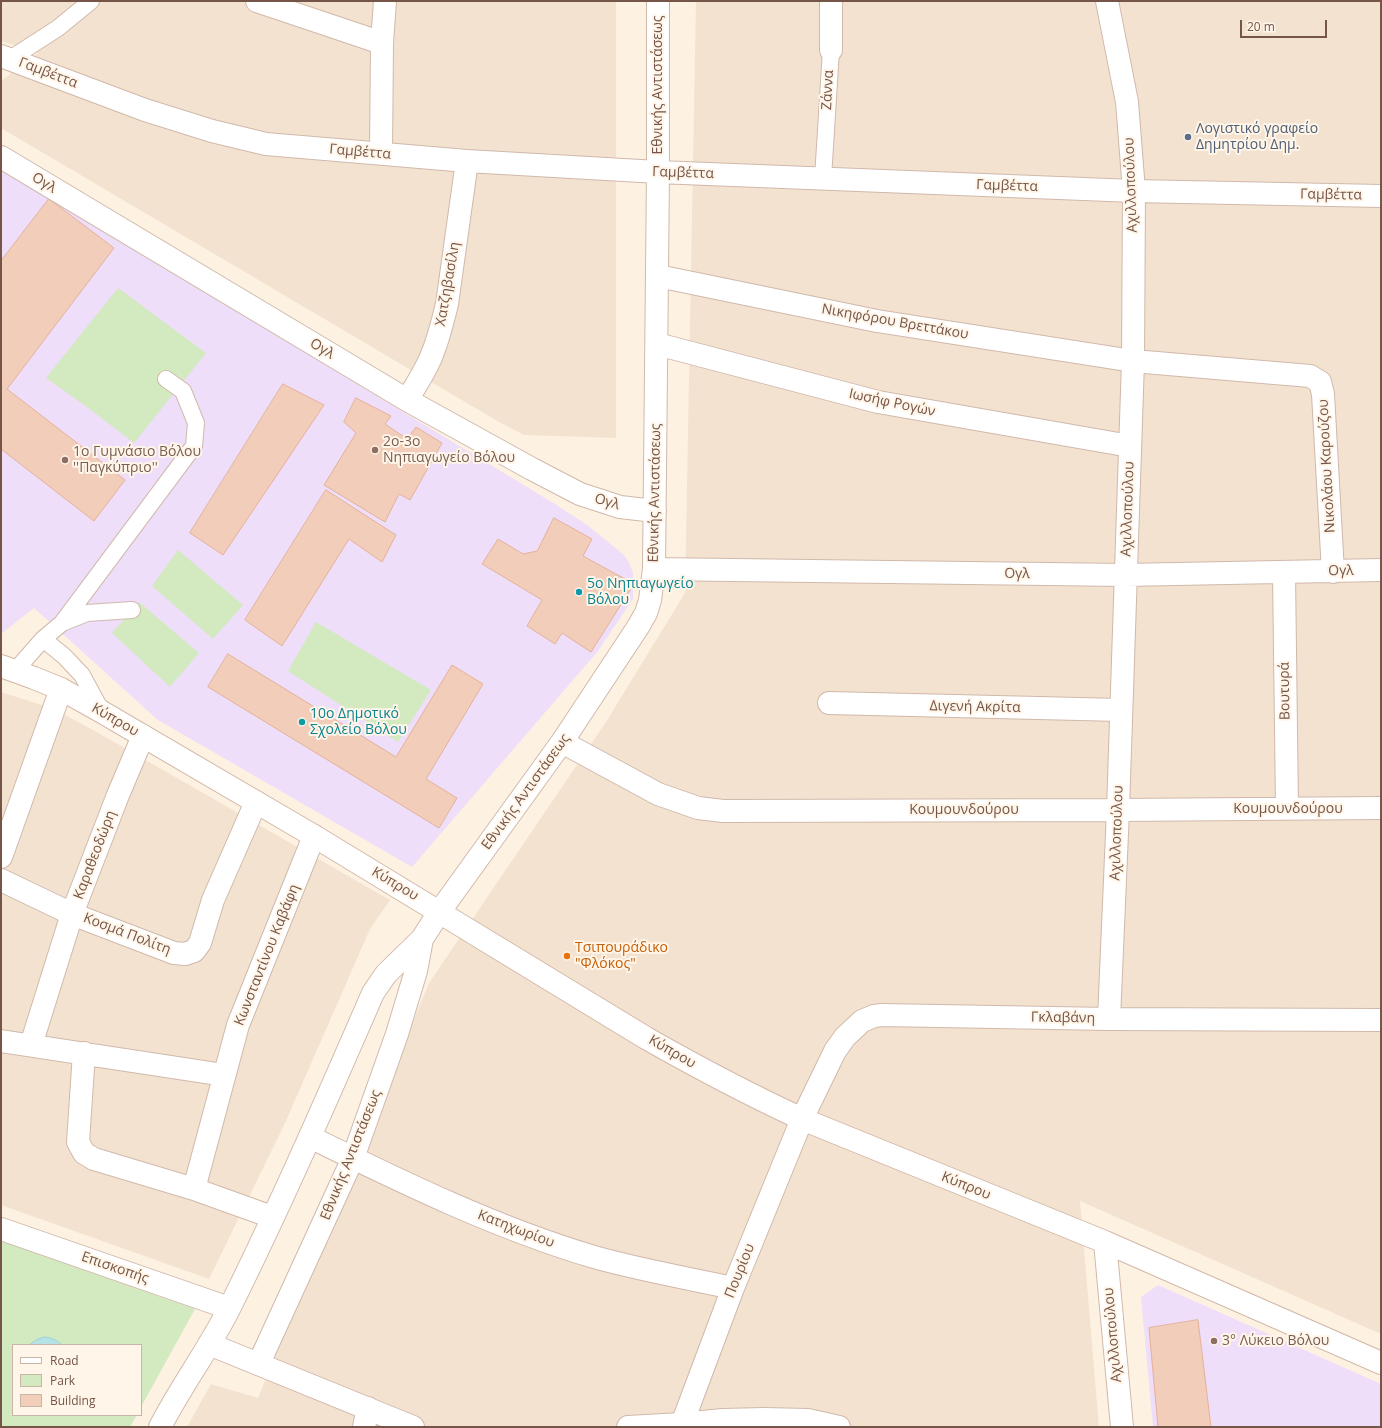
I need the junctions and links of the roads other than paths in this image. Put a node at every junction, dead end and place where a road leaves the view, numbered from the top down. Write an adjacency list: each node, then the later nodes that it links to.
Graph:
1 (91, 1): 9 (lane)
2 (257, 1): 7 (street)
3 (384, 1): 7 (street)
4 (658, 1): 13 (street, Εθνικής Αντιστάσεως)
5 (831, 1): 8 (street, Ζάννα)
6 (1107, 1): 15 (street, Αχιλλοπούλου)
7 (382, 43): 10 (street)
8 (831, 50): 14 (lane, Ζάννα)
9 (4, 60): 10 (street, Γαμβέττα)
10 (381, 153): 12 (street, Γαμβέττα)
11 (1, 157): 21 (street, Ογλ)
12 (467, 161): 13 (street, Γαμβέττα); 21 (street, Χατζηβασίλη)
13 (658, 172): 14 (street, Γαμβέττα); 17 (street, Εθνικής Αντιστάσεως)
14 (823, 178): 15 (street, Γαμβέττα)
15 (1134, 191): 16 (street, Γαμβέττα); 19 (street, Αχιλλοπούλου)
16 (1381, 196)
17 (658, 276): 18 (street, Εθνικής Αντιστάσεως); 19 (street, Νικηφόρου Βρεττάκου)
18 (657, 344): 22 (street, Ιωσήφ Ρογών); 23 (street, Εθνικής Αντιστάσεως)
19 (1133, 361): 22 (street, Αχιλλοπούλου); 26 (street, Νικολάου Καρούζου)
20 (166, 379): 30 (lane)
21 (407, 400): 23 (street, Ογλ)
22 (1130, 446): 28 (street, Αχιλλοπούλου)
23 (655, 512): 24 (street, Εθνικής Αντιστάσεως)
24 (654, 568): 28 (street, Ογλ); 38 (street, Εθνικής Αντιστάσεως)
25 (1381, 570): 26 (street, Ογλ)
26 (1333, 572): 27 (street, Ογλ)
27 (1284, 573): 28 (street, Ογλ); 40 (street, Βουτυρά)
28 (1125, 576): 35 (street, Αχιλλοπούλου)
29 (132, 610): 30 (lane)
30 (62, 623): 31 (lane)
31 (43, 639): 32 (lane); 36 (lane)
32 (8, 668): 33 (street, Κύπρου)
33 (61, 690): 36 (street, Κύπρου); 44 (street)
34 (830, 704): 35 (street, Διγενή Ακρίτα)
35 (1122, 710): 42 (street, Αχιλλοπούλου)
36 (102, 712): 37 (street, Κύπρου)
37 (143, 736): 39 (street, Κύπρου); 47 (street, Καραθεοδώρη)
38 (562, 742): 42 (street, Κουμουνδούρου); 46 (street, Εθνικής Αντιστάσεως)
39 (256, 802): 43 (street, Κύπρου); 47 (street, Κοσμά Πολίτη)
40 (1287, 808): 41 (street, Κουμουνδούρου); 42 (street, Κουμουνδούρου)
41 (1381, 808)
42 (1118, 810): 49 (street, Αχιλλοπούλου)
43 (314, 836): 46 (street, Κύπρου); 54 (street, Κωνσταντίνου Καβάφη)
44 (1, 858)
45 (1, 880): 47 (street, Κοσμά Πολίτη)
46 (440, 911): 48 (street, Εθνικής Αντιστάσεως); 55 (street, Κύπρου)
47 (72, 914): 52 (street, Καραθεοδώρη)
48 (422, 939): 56 (street, Εθνικής Αντιστάσεως); 57 (street, Εθνικής Αντιστάσεως)
49 (1109, 1019): 50 (street, Γκλαβάνη); 55 (street, Γκλαβάνη)
50 (1381, 1020)
51 (1, 1041): 52 (street)
52 (31, 1045): 53 (street)
53 (84, 1053): 54 (street); 58 (street)
54 (224, 1075): 58 (street, Κωνσταντίνου Καβάφη)
55 (802, 1119): 61 (street, Κύπρου); 62 (street, Πουρίου)
56 (310, 1137): 57 (street, Κατηχωρίου); 59 (street, Εθνικής Αντιστάσεως)
57 (353, 1158): 62 (street, Κατηχωρίου); 65 (street, Εθνικής Αντιστάσεως)
58 (194, 1189): 59 (street)
59 (272, 1217): 63 (street, Εθνικής Αντιστάσεως)
60 (1, 1229): 63 (street, Επισκοπής)
61 (1105, 1242): 66 (street, Κύπρου); 73 (street, Αχιλλοπούλου)
62 (733, 1288): 68 (street, Πουρίου)
63 (229, 1308): 64 (street, Εθνικής Αντιστάσεως)
64 (209, 1344): 65 (street); 69 (street, Εθνικής Αντιστάσεως)
65 (259, 1363): 67 (street)
66 (1381, 1363)
67 (366, 1418): 70 (street)
68 (682, 1424): 71 (street); 72 (street)
69 (160, 1427)
70 (413, 1427)
71 (628, 1427)
72 (839, 1427)
73 (1122, 1427)

